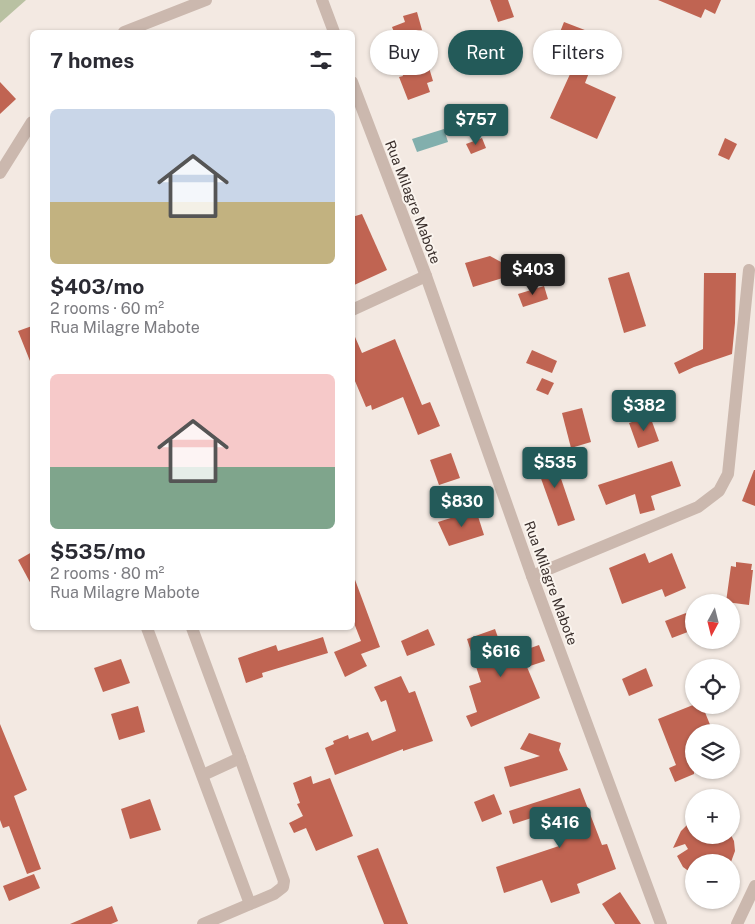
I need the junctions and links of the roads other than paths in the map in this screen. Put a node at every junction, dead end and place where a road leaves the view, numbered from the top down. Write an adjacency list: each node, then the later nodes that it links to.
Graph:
1 (206, 0): 3 (street)
2 (322, 0): 4 (street)
3 (129, 30)
4 (333, 30)
5 (355, 90): 9 (street, Rua Milagre Mabote)
6 (30, 125): 7 (street)
7 (0, 174)
8 (749, 270): 11 (street)
9 (426, 276): 10 (street); 11 (street, Rua Milagre Mabote)
10 (355, 309)
11 (532, 576): 19 (street, Rua Milagre Mabote)
12 (148, 630): 15 (street)
13 (193, 630): 14 (street)
14 (240, 758): 15 (street); 17 (street)
15 (203, 775): 17 (street)
16 (755, 886): 20 (street)
17 (250, 904): 18 (street)
18 (203, 924)
19 (661, 924)
20 (737, 924)

